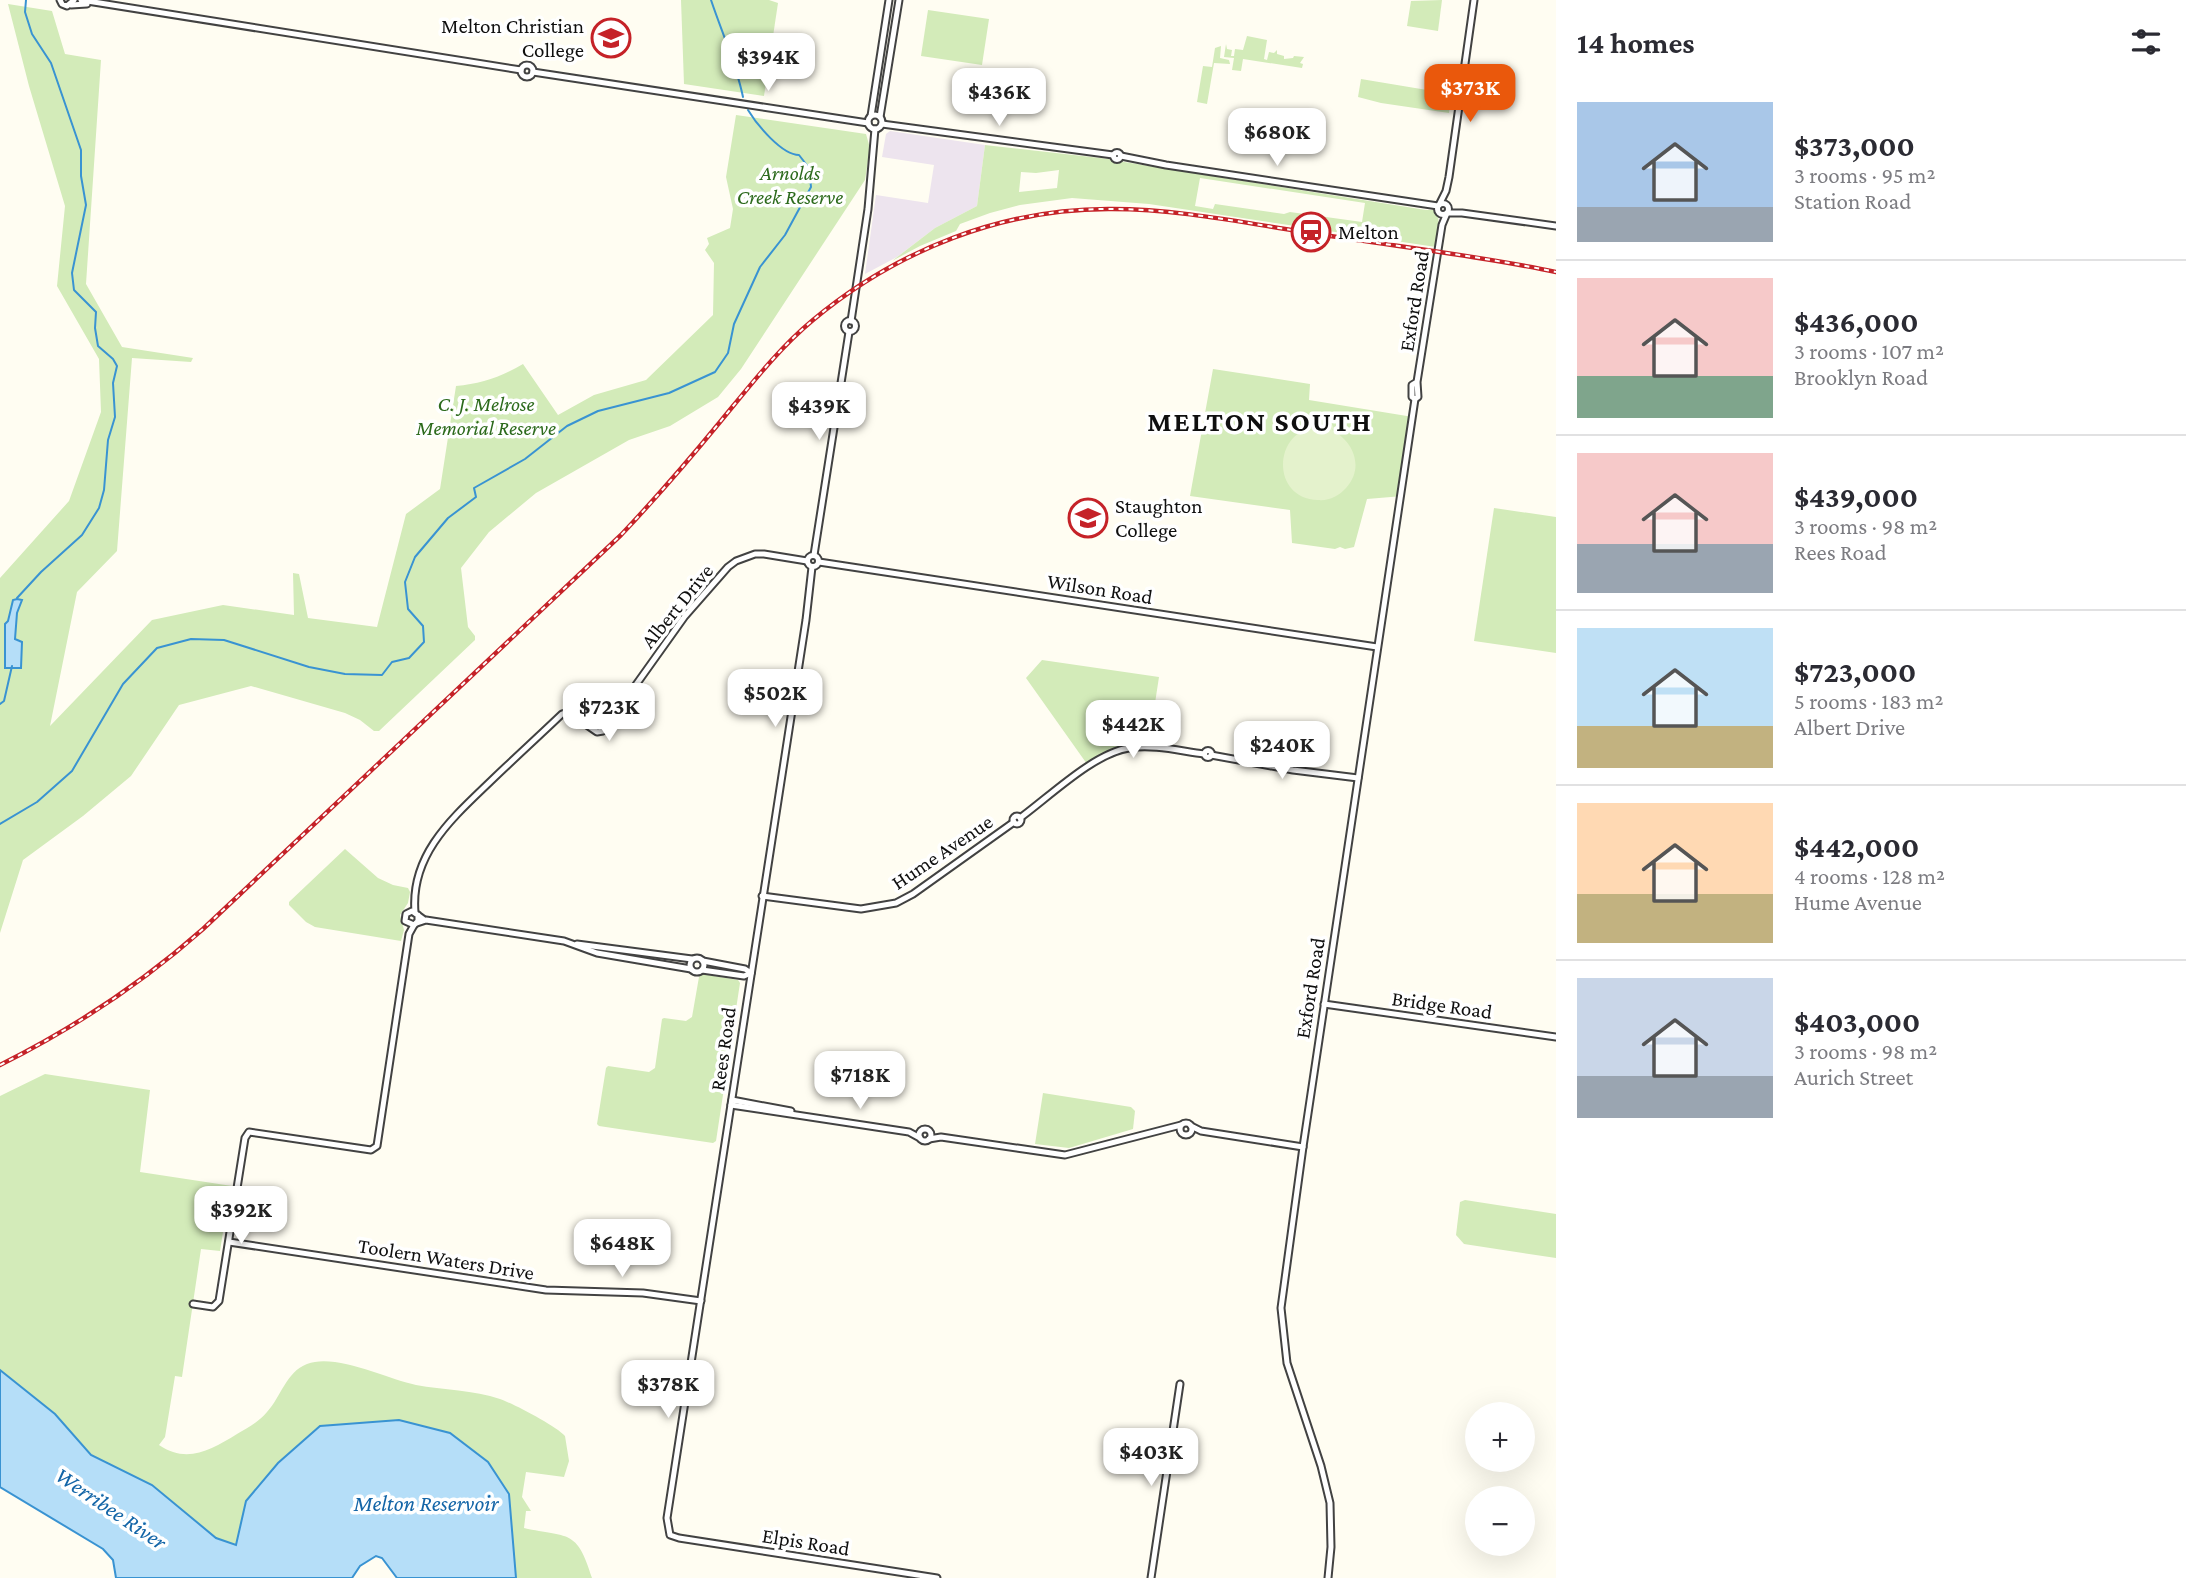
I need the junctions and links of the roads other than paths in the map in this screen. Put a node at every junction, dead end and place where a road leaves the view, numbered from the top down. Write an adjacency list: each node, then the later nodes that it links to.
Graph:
1 (54, 0): 6 (street)
2 (81, 0): 8 (street)
3 (889, 0): 9 (street)
4 (898, 0): 10 (street)
5 (1474, 0): 12 (street)
6 (62, 3): 7 (street)
7 (72, 3): 8 (street)
8 (94, 3): 9 (street)
9 (869, 119): 10 (street); 11 (street)
10 (881, 120): 11 (street); 13 (street)
11 (875, 130): 17 (street)
12 (1446, 191): 13 (street); 14 (street)
13 (1439, 208): 14 (street); 14 (street); 15 (street, Exford Road)
14 (1447, 210): 15 (street, Exford Road); 16 (street)
15 (1442, 225): 21 (street, Exford Road)
16 (1556, 226)
17 (814, 555): 18 (street); 19 (street)
18 (807, 561): 20 (street); 24 (street, Albert Drive)
19 (819, 562): 20 (street); 21 (street, Wilson Road)
20 (812, 567): 23 (street, Rees Road)
21 (1377, 647): 22 (street, Exford Road)
22 (1358, 778): 23 (street, Hume Avenue); 32 (street, Exford Road)
23 (762, 895): 31 (street, Rees Road)
24 (418, 916): 25 (street); 25 (street); 26 (street)
25 (413, 924): 42 (street)
26 (574, 944): 27 (street); 29 (street)
27 (692, 959): 28 (street); 29 (street)
28 (703, 961): 30 (street); 31 (street)
29 (691, 969): 30 (street)
30 (702, 970): 31 (street)
31 (751, 973): 34 (street, Rees Road)
32 (1324, 1004): 33 (street, Bridge Road); 41 (street, Exford Road)
33 (1556, 1037)
34 (731, 1103): 38 (street); 43 (street, Rees Road)
35 (1181, 1128): 36 (street); 36 (street); 39 (street)
36 (1191, 1130): 41 (street)
37 (930, 1131): 38 (street); 39 (street); 40 (street)
38 (920, 1134): 40 (street)
39 (941, 1137): 40 (street)
40 (929, 1139)
41 (1303, 1147): 49 (street, Exford Road)
42 (229, 1242): 43 (street, Toolern Waters Drive); 44 (street)
43 (701, 1301): 46 (street, Rees Road)
44 (193, 1304)
45 (1180, 1384): 47 (street)
46 (670, 1535): 48 (street, Elpis Road)
47 (1151, 1577)
48 (937, 1578)
49 (1328, 1578)

